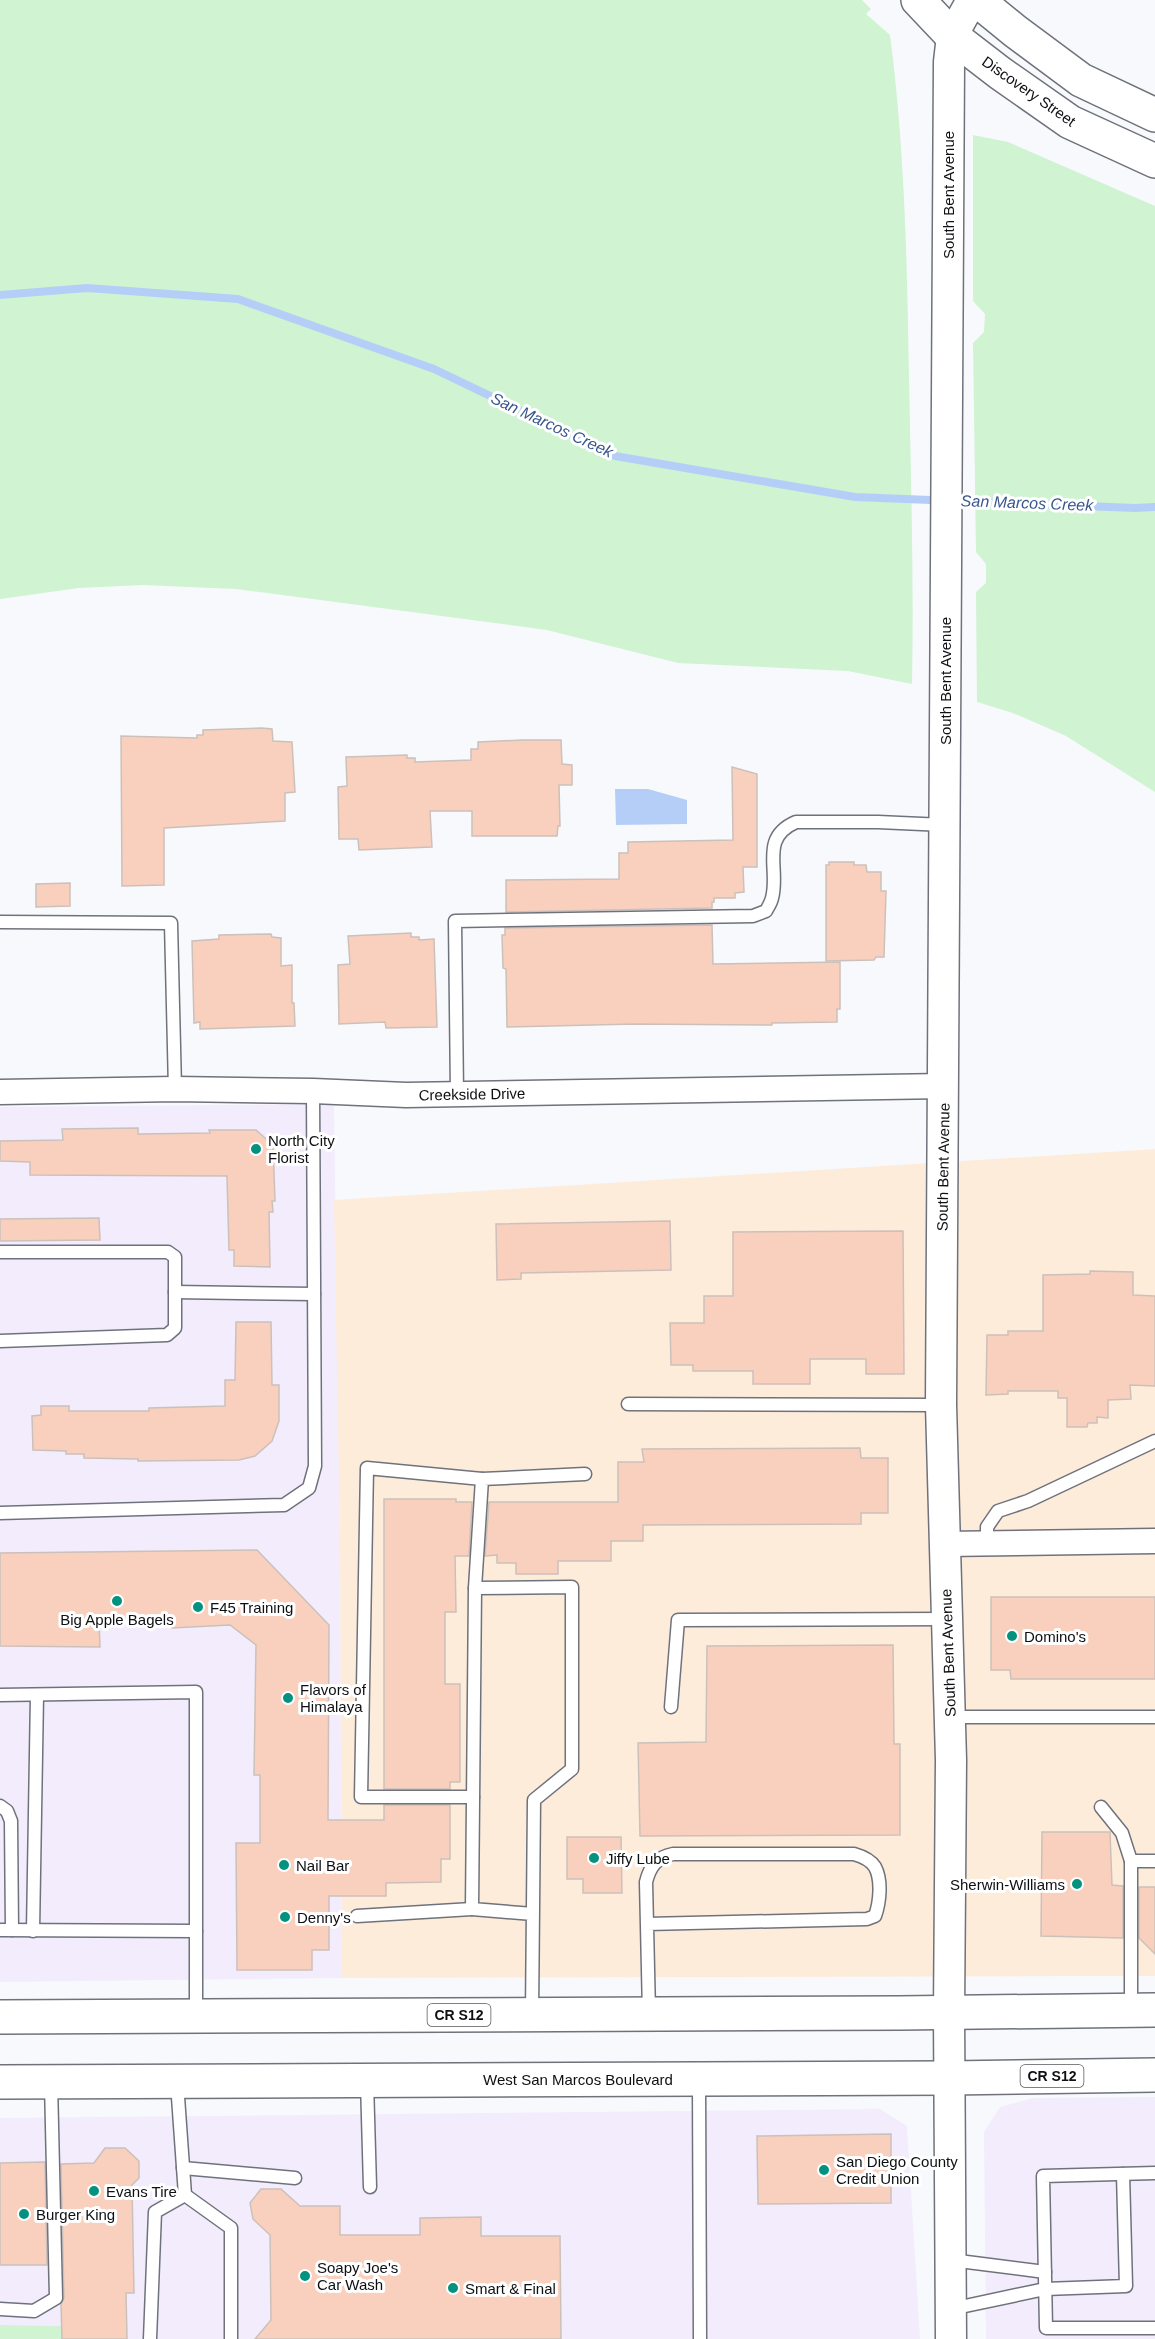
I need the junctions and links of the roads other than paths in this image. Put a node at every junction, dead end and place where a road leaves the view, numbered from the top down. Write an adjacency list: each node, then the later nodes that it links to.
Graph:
1 (918, 0): 4 (main road, Discovery Street)
2 (972, 0): 4 (street, South Bent Avenue)
3 (977, 0): 5 (main road)
4 (952, 36): 6 (main road, Discovery Street); 7 (street, South Bent Avenue)
5 (1155, 116)
6 (1155, 161)
7 (944, 825): 9 (street, South Bent Avenue); 13 (lane)
8 (0, 922): 10 (lane)
9 (944, 1086): 13 (street, Creekside Drive); 19 (street, South Bent Avenue)
10 (175, 1089): 11 (street, Creekside Drive); 12 (street, Creekside Drive)
11 (313, 1091): 13 (street, Creekside Drive); 16 (lane)
12 (0, 1092)
13 (457, 1095)
14 (0, 1252): 15 (lane)
15 (175, 1292): 16 (lane); 17 (lane)
16 (314, 1293): 23 (lane)
17 (0, 1341)
18 (628, 1404): 19 (lane)
19 (941, 1405): 25 (street, South Bent Avenue)
20 (1155, 1440): 26 (lane)
21 (585, 1474): 22 (lane)
22 (482, 1479): 27 (lane); 34 (lane)
23 (0, 1513)
24 (1155, 1541): 26 (street)
25 (945, 1544): 26 (street); 28 (street, South Bent Avenue)
26 (987, 1544)
27 (475, 1588): 34 (lane); 40 (lane)
28 (947, 1619): 31 (lane); 32 (street, South Bent Avenue)
29 (0, 1695): 30 (lane)
30 (37, 1695): 44 (lane); 45 (lane)
31 (671, 1707)
32 (950, 1717): 33 (lane); 47 (street, South Bent Avenue)
33 (1155, 1717)
34 (473, 1797): 39 (lane)
35 (0, 1806): 43 (lane)
36 (1101, 1807): 37 (lane)
37 (1131, 1861): 38 (lane); 46 (lane)
38 (1155, 1861)
39 (472, 1909): 40 (lane); 41 (lane)
40 (533, 1914): 49 (lane)
41 (357, 1916)
42 (647, 1924): 42 (lane); 48 (lane)
43 (6, 1930): 44 (lane)
44 (33, 1930): 45 (lane)
45 (196, 1931): 50 (lane)
46 (1143, 2010): 47 (main road, CR S12)
47 (949, 2013): 48 (main road, CR S12); 53 (street, South Bent Avenue)
48 (649, 2014): 49 (main road, CR S12)
49 (532, 2015): 50 (main road, CR S12)
50 (195, 2017): 51 (main road, CR S12)
51 (0, 2018)
52 (1155, 2075): 53 (main road, West San Marcos Boulevard / CR S12)
53 (949, 2078): 54 (main road, West San Marcos Boulevard / CR S12); 65 (street, South Bent Avenue)
54 (699, 2079): 55 (main road, West San Marcos Boulevard / CR S12); 73 (lane)
55 (367, 2081): 58 (main road, West San Marcos Boulevard / CR S12); 63 (lane)
56 (0, 2082): 57 (main road, West San Marcos Boulevard / CR S12)
57 (51, 2082): 58 (main road, West San Marcos Boulevard / CR S12); 68 (lane)
58 (176, 2082): 59 (lane)
59 (183, 2168): 62 (lane); 64 (lane)
60 (1155, 2173): 61 (lane)
61 (1123, 2174): 66 (lane); 67 (lane)
62 (295, 2178)
63 (370, 2187)
64 (185, 2195): 71 (lane); 72 (lane)
65 (950, 2260): 66 (lane); 69 (street, South Bent Avenue)
66 (1045, 2272): 67 (lane)
67 (1045, 2289): 69 (lane); 70 (lane)
68 (0, 2309)
69 (950, 2310): 74 (street, South Bent Avenue)
70 (1155, 2328)
71 (150, 2339)
72 (231, 2339)
73 (700, 2339)
74 (951, 2339)

